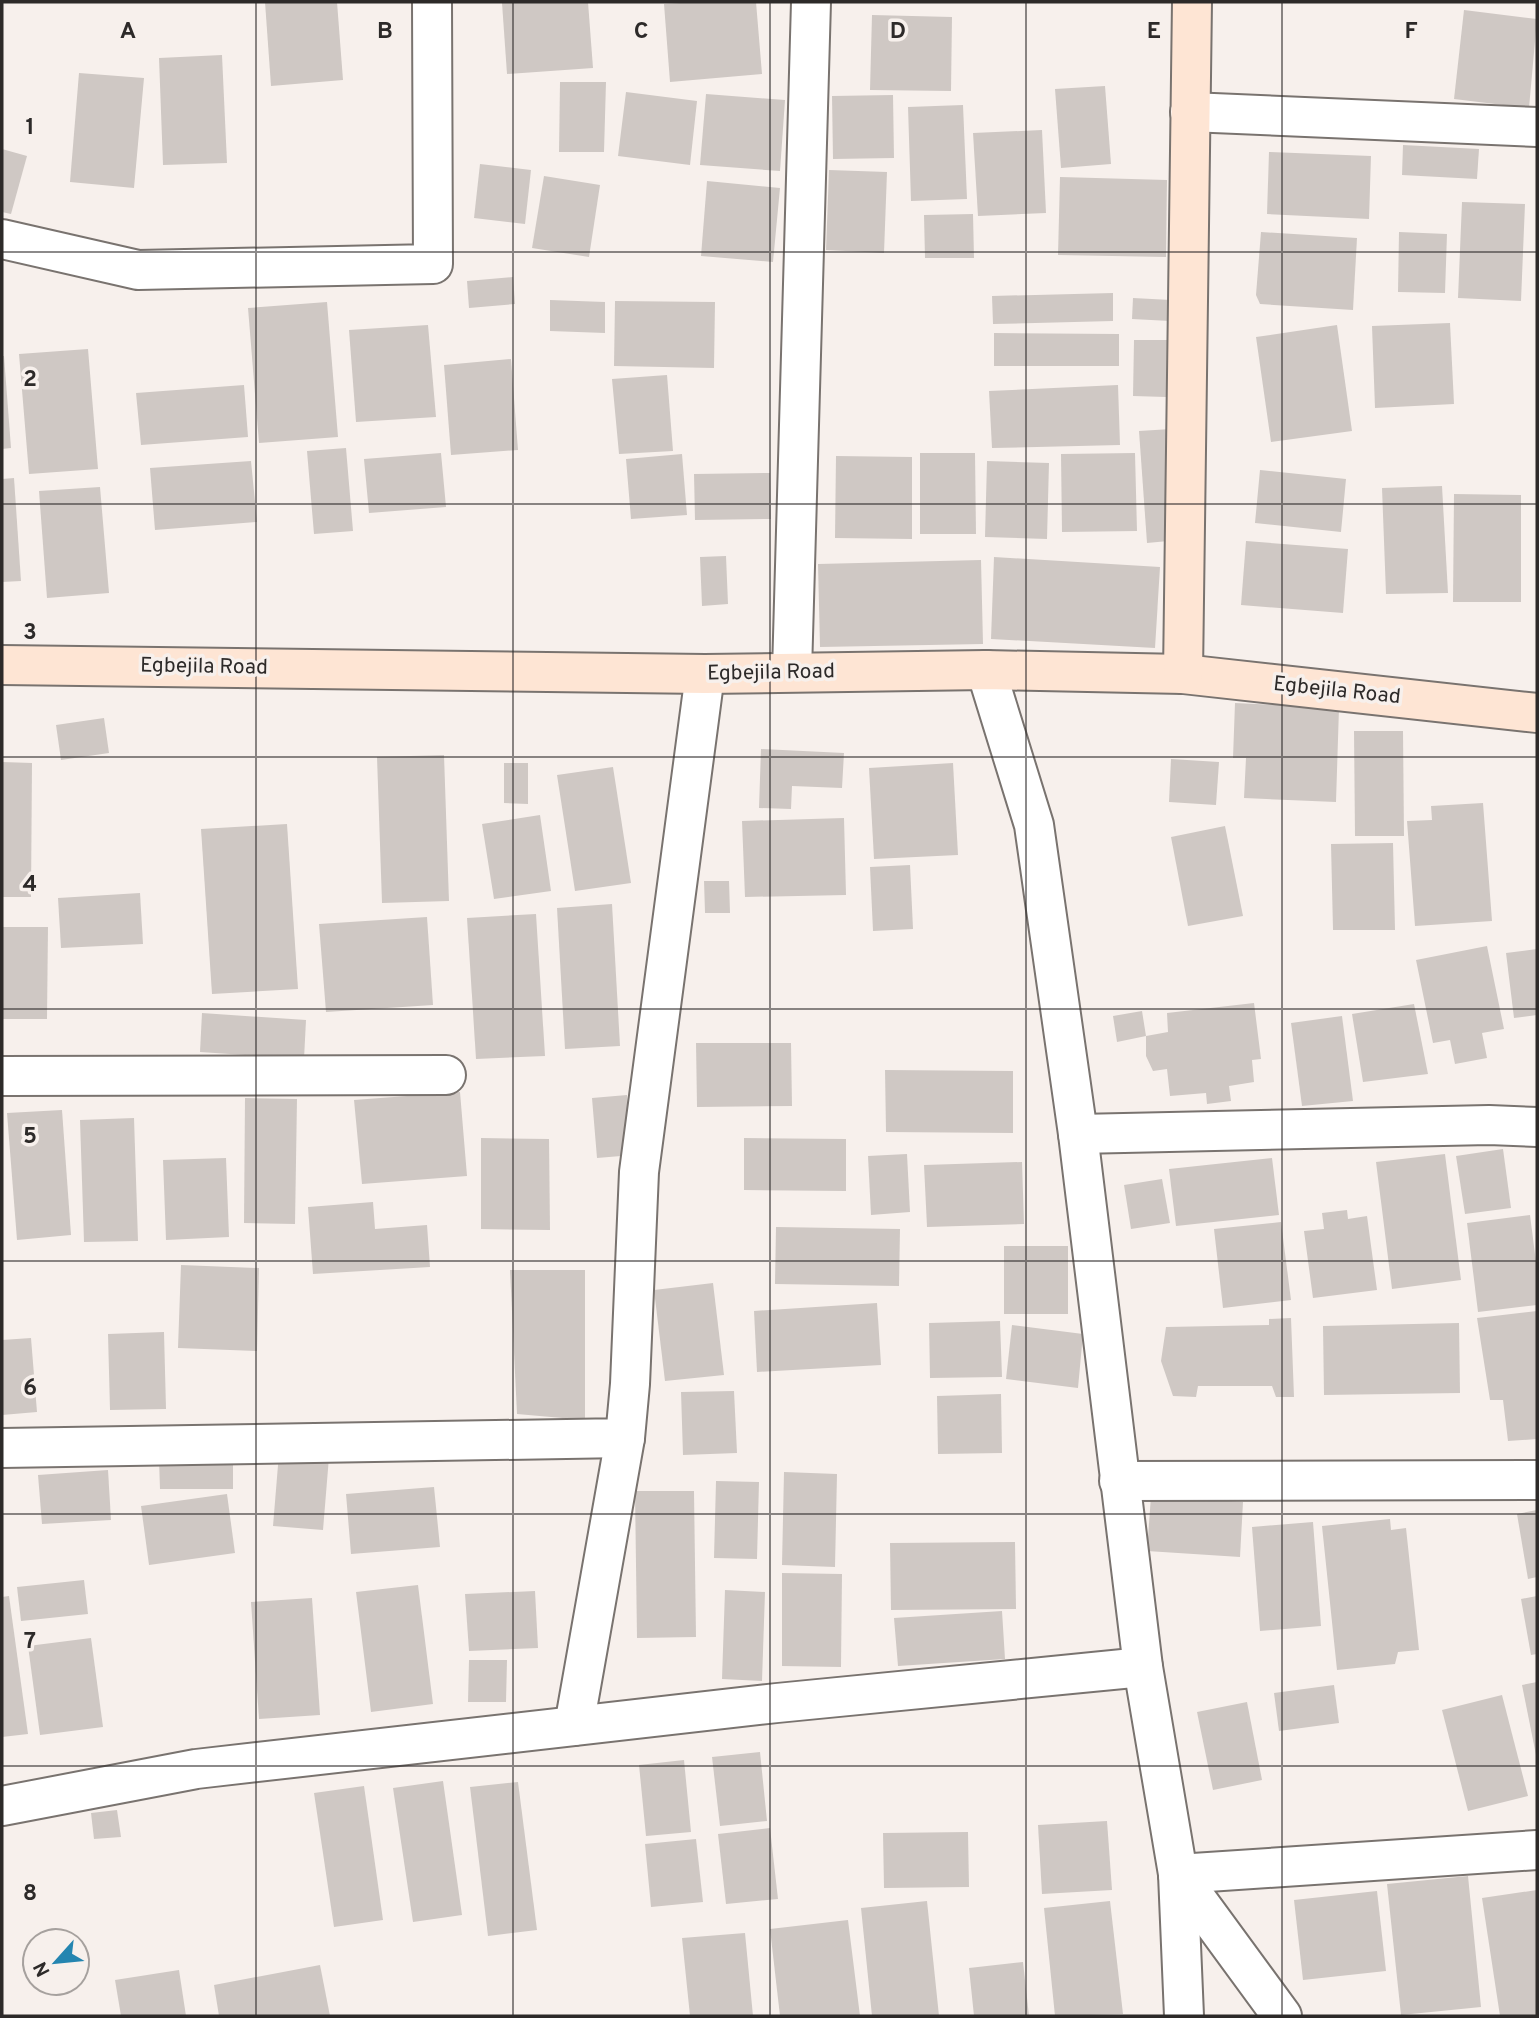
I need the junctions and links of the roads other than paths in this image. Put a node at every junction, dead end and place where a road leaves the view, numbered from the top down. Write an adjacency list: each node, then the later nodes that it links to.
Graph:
1 (432, 2): 6 (street)
2 (811, 2): 9 (street)
3 (1192, 2): 4 (street)
4 (1190, 112): 5 (street); 11 (street)
5 (1537, 127)
6 (2, 239)
7 (2, 665): 10 (street, Egbejila Road)
8 (986, 670): 9 (street, Egbejila Road); 11 (street, Egbejila Road); 16 (street)
9 (792, 672): 10 (street, Egbejila Road)
10 (705, 674): 17 (street)
11 (1183, 674): 12 (street, Egbejila Road)
12 (1537, 713)
13 (446, 1075): 14 (street)
14 (2, 1076)
15 (1537, 1127): 16 (street)
16 (1079, 1134): 20 (street)
17 (625, 1438): 18 (street); 22 (street)
18 (2, 1448)
19 (1537, 1480): 20 (street)
20 (1119, 1481): 21 (street)
21 (1143, 1667): 22 (street); 25 (street)
22 (574, 1726): 23 (street)
23 (2, 1807)
24 (1537, 1850): 25 (street)
25 (1178, 1874): 26 (street); 27 (street)
26 (1184, 2016)
27 (1282, 2016)

